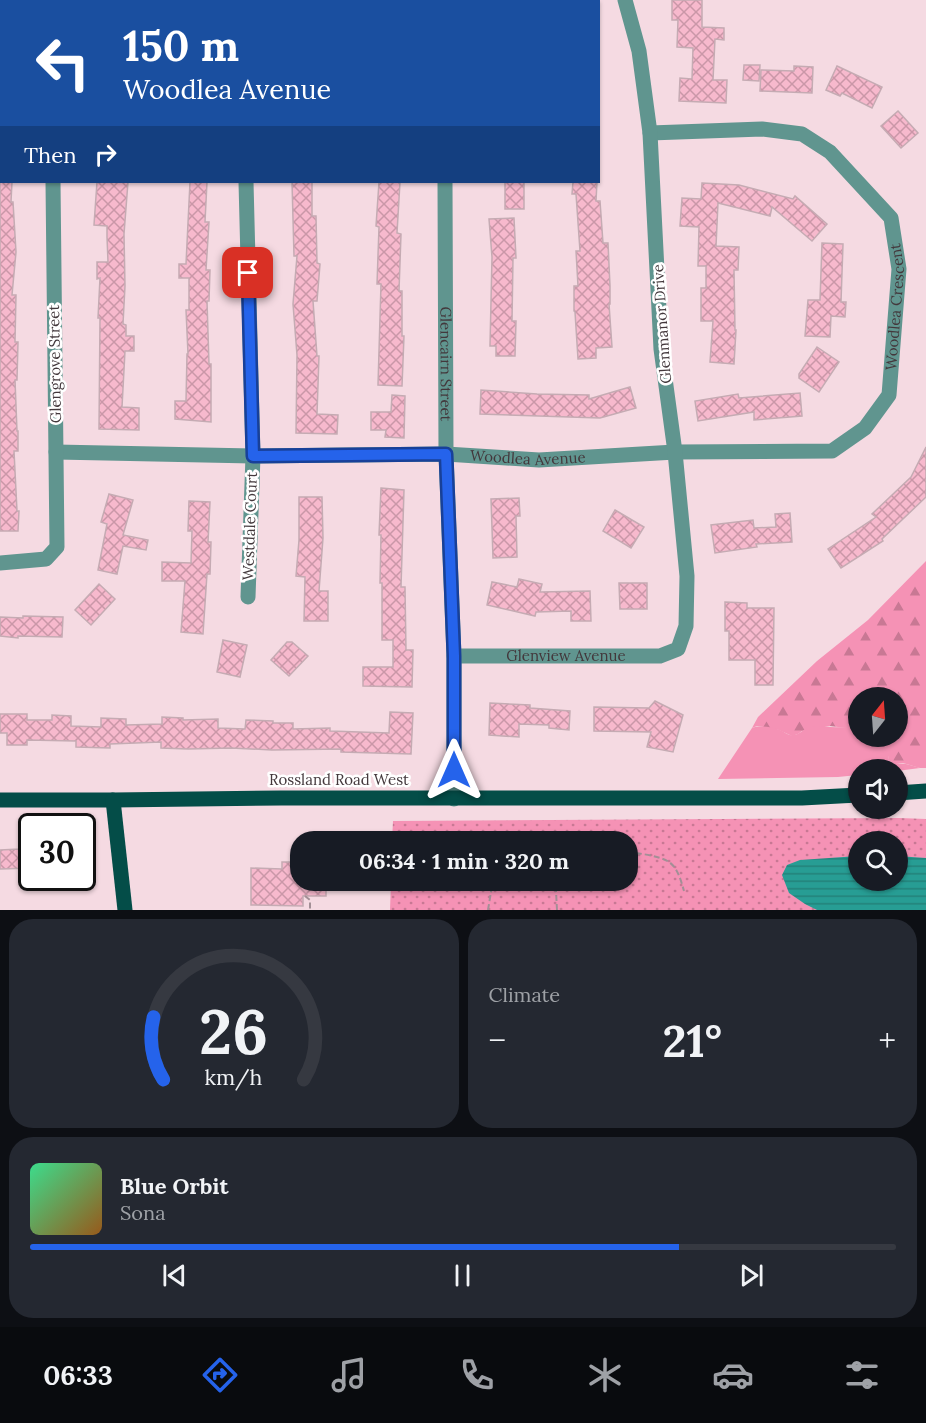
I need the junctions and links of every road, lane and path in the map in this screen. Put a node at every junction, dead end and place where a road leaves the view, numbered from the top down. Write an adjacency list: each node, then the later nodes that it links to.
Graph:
1 (625, 0): 2 (street, Glenmanor Drive)
2 (650, 134): 7 (street, Glenmanor Drive); 7 (street, Woodlea Crescent)
3 (53, 183): 6 (street, Glengrove Street)
4 (246, 183): 9 (street, Westdale Court)
5 (445, 183): 8 (street, Glencairn Street)
6 (56, 452): 9 (street, Woodlea Avenue); 10 (street, Glengrove Street)
7 (675, 452): 8 (street, Woodlea Avenue); 12 (street, Glenmanor Drive)
8 (446, 454): 9 (street, Woodlea Avenue); 13 (street, Glencairn Street)
9 (253, 456): 11 (street, Westdale Court)
10 (0, 563)
11 (248, 597)
12 (678, 649): 13 (street, Glenview Avenue)
13 (454, 656): 17 (street, Glencairn Street)
14 (926, 791): 15 (main road)
15 (908, 792)
16 (848, 796): 17 (main road, Rossland Road West)
17 (454, 799): 19 (main road, Rossland Road West)
18 (0, 800): 19 (main road, Rossland Road West)
19 (113, 800): 25 (main road)
20 (638, 853): 23 (path)
21 (491, 891): 27 (path)
22 (556, 891): 28 (path)
23 (684, 891)
24 (305, 896): 26 (path)
25 (125, 910)
26 (310, 910)
27 (488, 910)
28 (557, 910)

